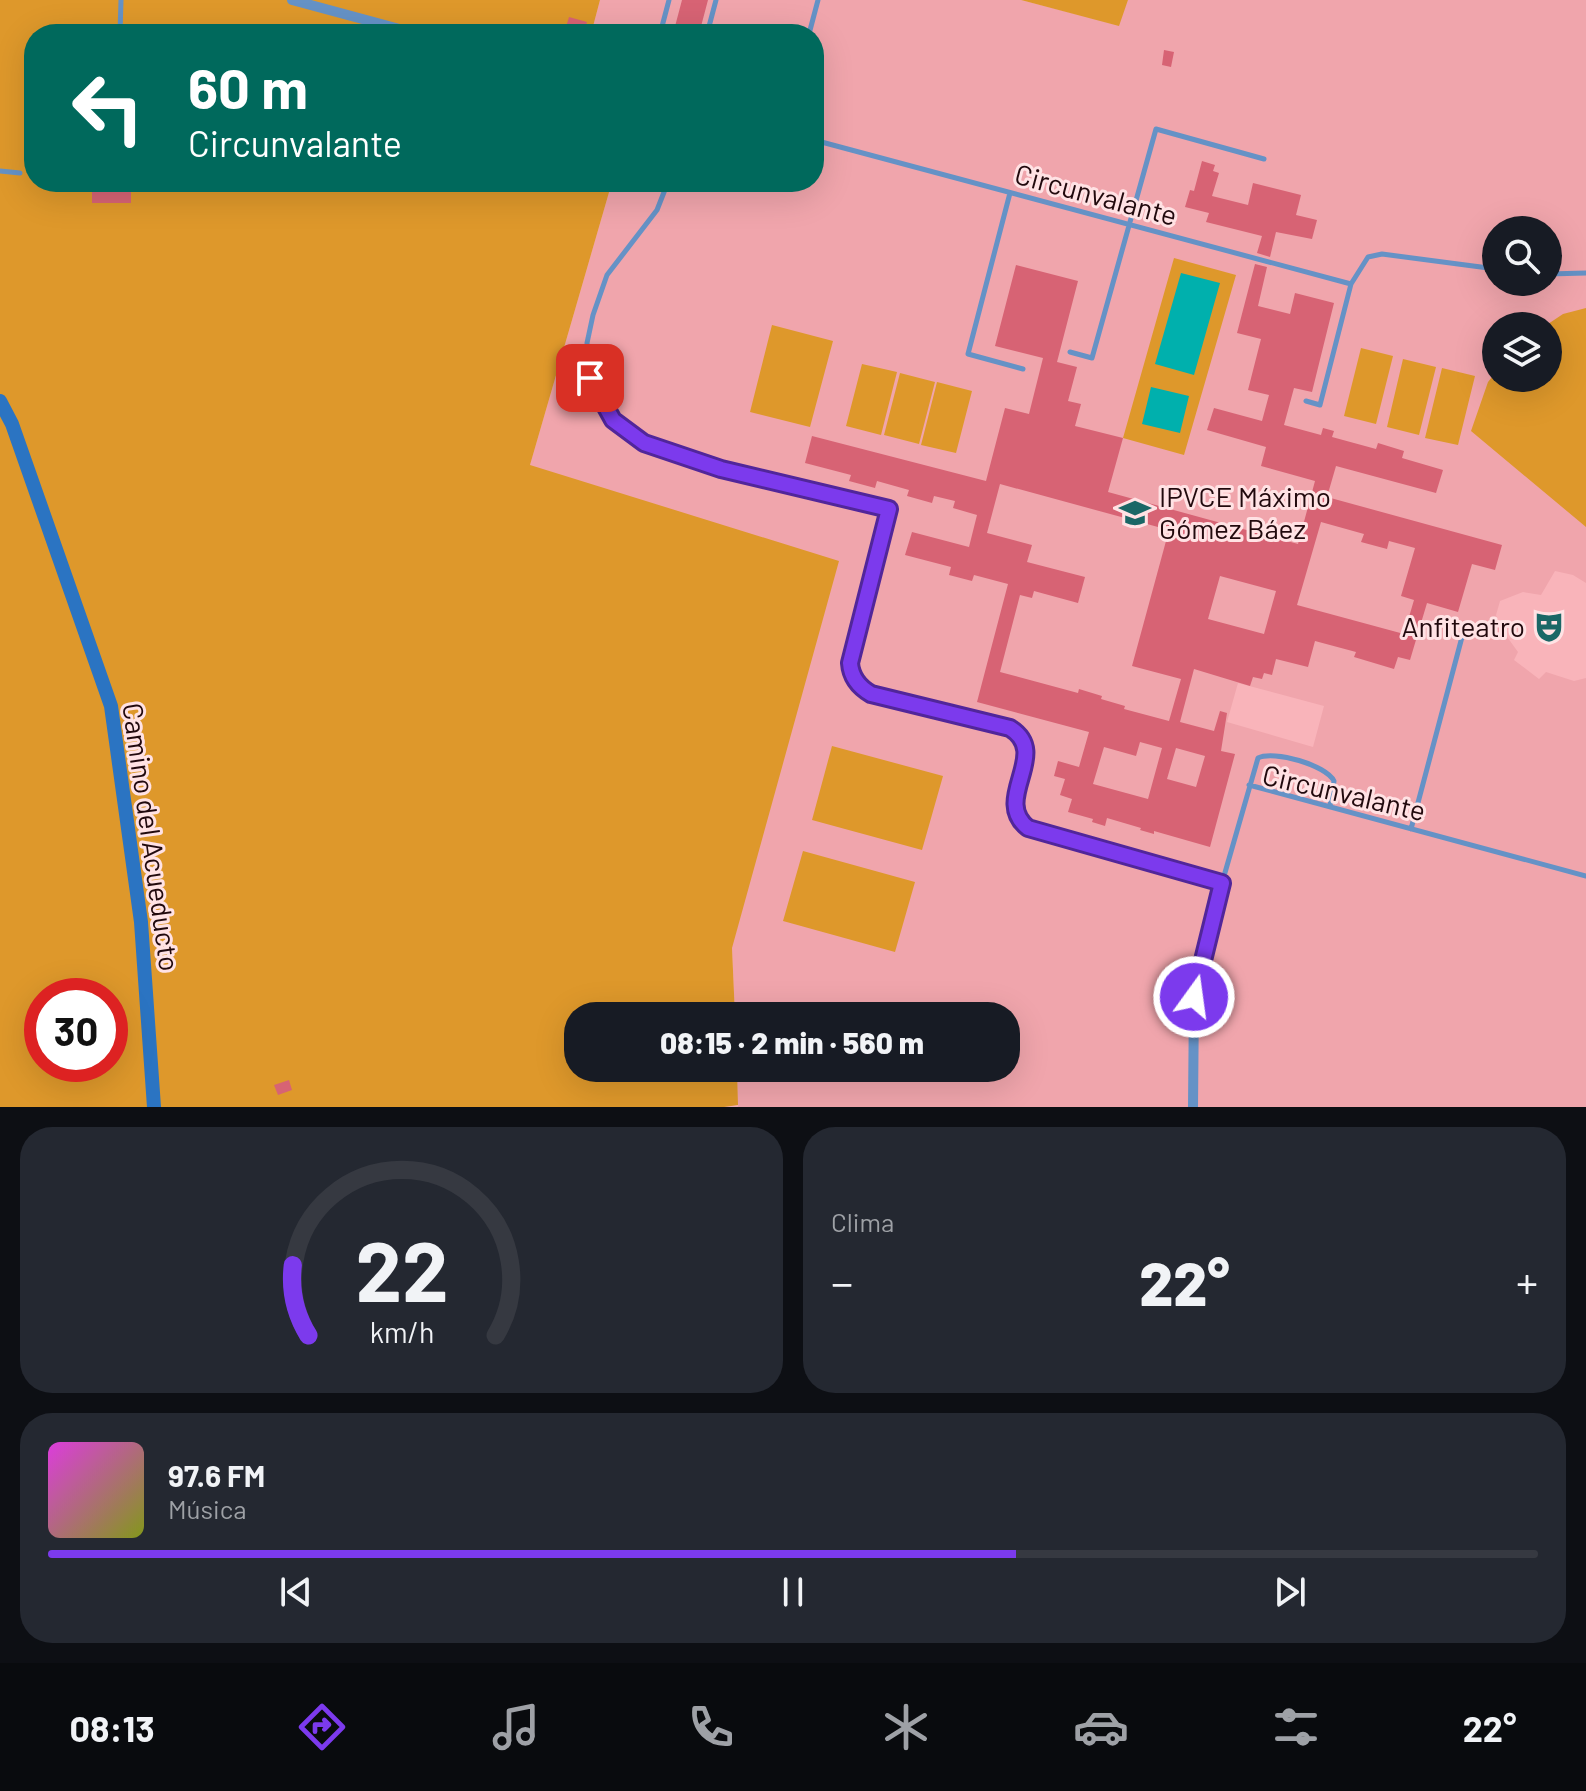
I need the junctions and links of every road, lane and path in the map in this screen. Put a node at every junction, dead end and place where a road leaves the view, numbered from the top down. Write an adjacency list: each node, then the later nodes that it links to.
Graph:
1 (121, 0): 6 (lane)
2 (292, 0): 7 (street)
3 (669, 0): 8 (lane)
4 (716, 0): 9 (lane)
5 (818, 0): 10 (lane)
6 (120, 24)
7 (381, 24)
8 (663, 24)
9 (710, 24)
10 (812, 24)
11 (824, 143): 16 (lane, Circunvalante)
12 (1264, 159): 17 (lane)
13 (0, 171): 14 (lane)
14 (20, 173)
15 (664, 192): 31 (lane)
16 (1010, 193): 17 (lane, Circunvalante); 23 (lane)
17 (1129, 224): 21 (lane, Circunvalante); 22 (lane)
18 (1482, 267): 21 (lane)
19 (1586, 273): 20 (lane)
20 (1562, 274)
21 (1351, 284): 25 (lane)
22 (1070, 352)
23 (1023, 369)
24 (0, 401): 32 (street, Camino del Acueducto)
25 (1306, 401)
26 (1462, 637): 29 (lane)
27 (1249, 785): 28 (lane, Circunvalante); 28 (lane); 31 (lane, Circunvalante)
28 (1330, 806): 29 (lane, Circunvalante)
29 (1411, 829): 30 (lane, Circunvalante)
30 (1586, 876)
31 (1222, 883): 33 (street)
32 (154, 1107)
33 (1193, 1107)

